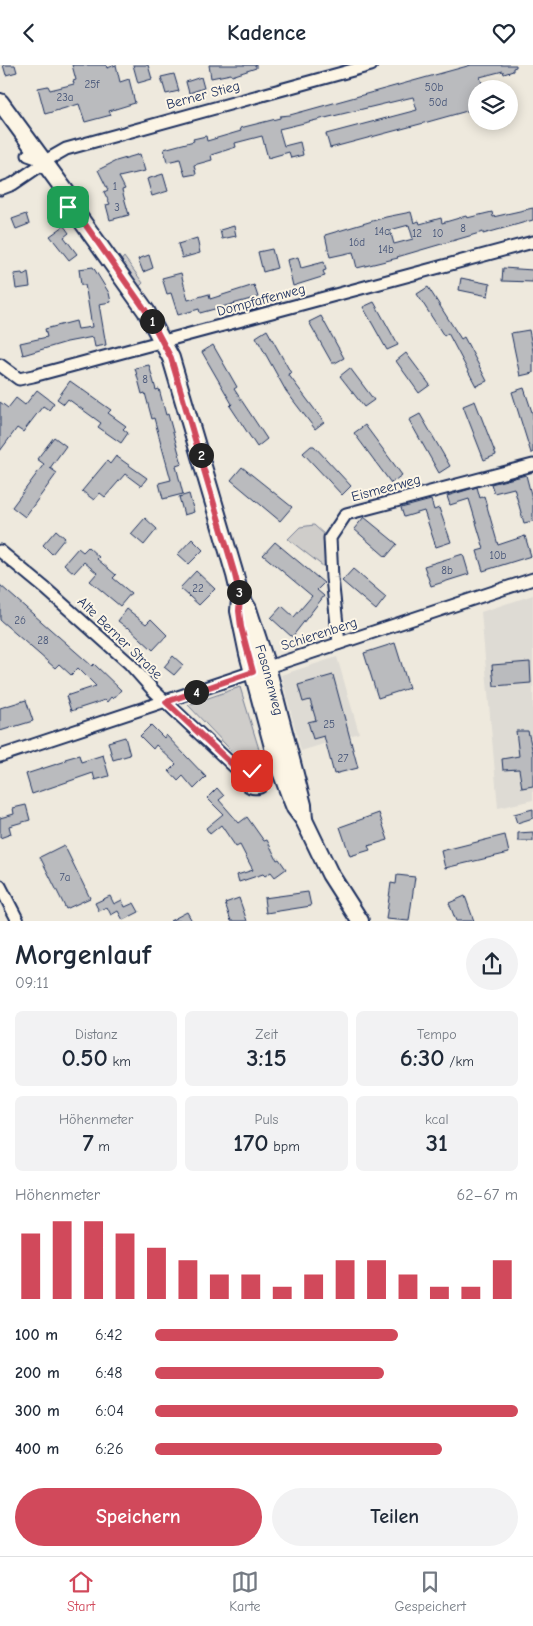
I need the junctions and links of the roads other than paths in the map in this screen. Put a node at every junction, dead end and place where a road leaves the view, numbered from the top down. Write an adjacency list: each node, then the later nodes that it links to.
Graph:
1 (371, 65): 4 (street, Berner Stieg)
2 (0, 101): 4 (main road)
3 (0, 117): 4 (main road)
4 (37, 161): 5 (street, Berner Stieg); 7 (main road, Fasanenweg)
5 (0, 189)
6 (533, 242): 7 (street, Dompfaffenweg)
7 (164, 341): 8 (street, Dompfaffenweg); 13 (main road, Fasanenweg)
8 (0, 365)
9 (533, 465): 12 (street, Eismeerweg)
10 (0, 551): 14 (street, Alte Berner Straße)
11 (533, 579): 12 (street, Schierenberg)
12 (339, 643): 13 (street, Schierenberg)
13 (260, 669): 14 (street, Schierenberg); 19 (main road, Fasanenweg)
14 (166, 702): 15 (street, Schierenberg); 16 (street, Alte Berner Straße)
15 (0, 755)
16 (238, 770)
17 (0, 886): 18 (street)
18 (18, 921)
19 (360, 921)

